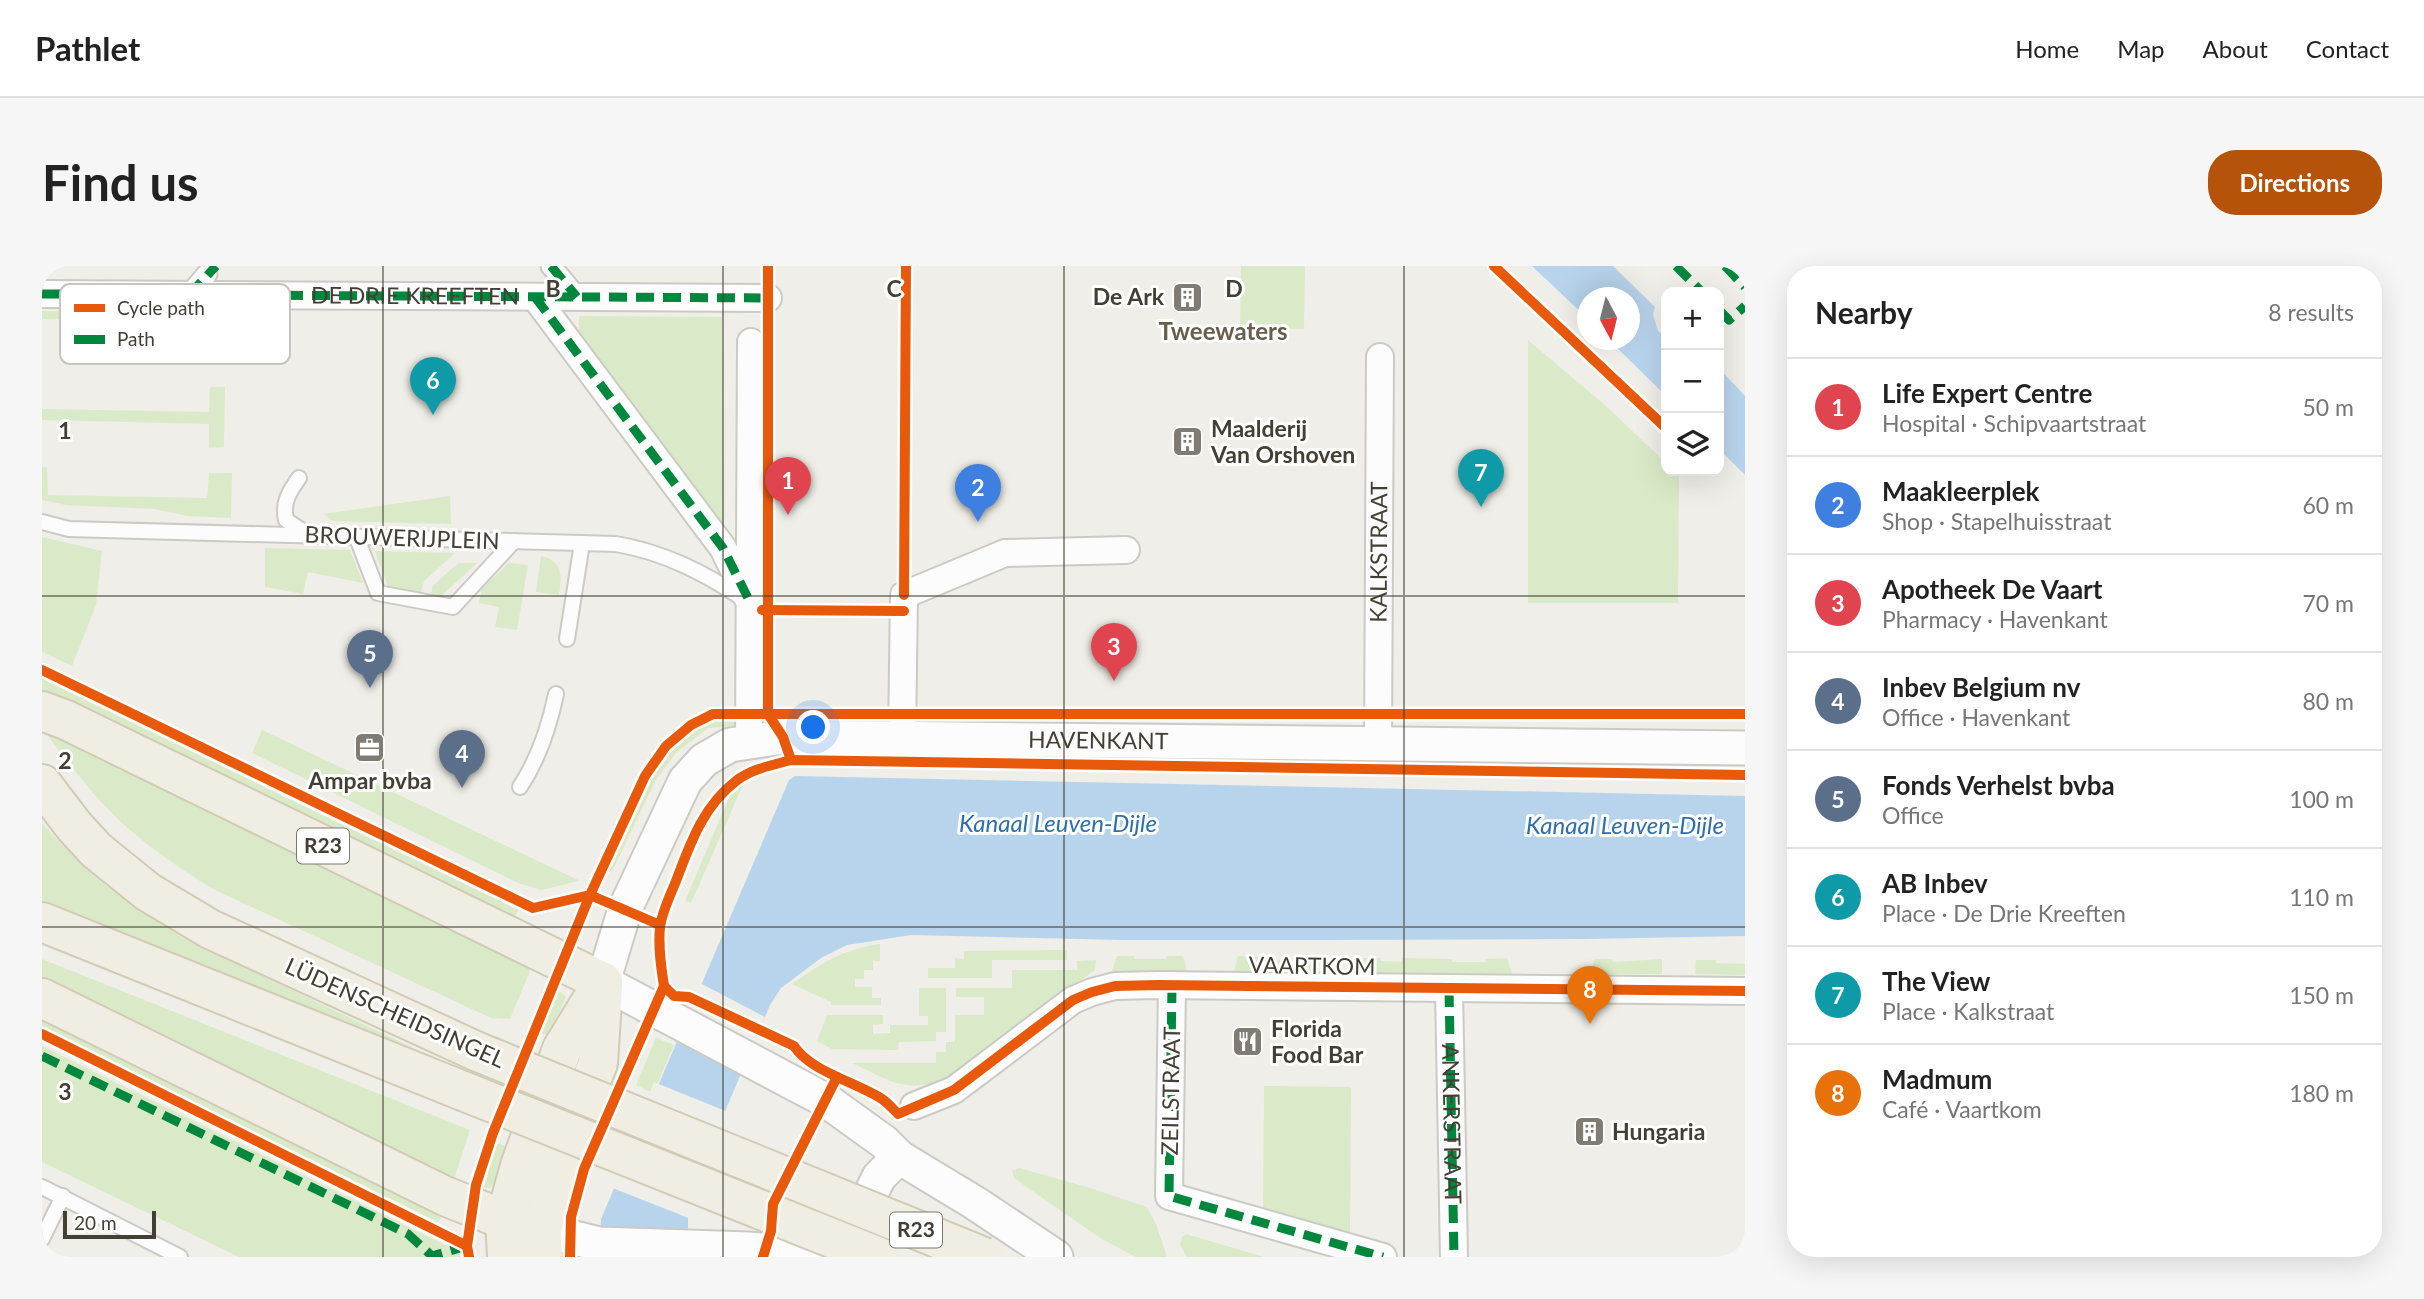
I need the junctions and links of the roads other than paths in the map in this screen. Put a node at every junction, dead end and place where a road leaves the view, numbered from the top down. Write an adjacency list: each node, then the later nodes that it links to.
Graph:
1 (551, 266): 8 (street)
2 (207, 274): 3 (street)
3 (198, 284)
4 (42, 294): 5 (street, DE DRIE KREEFTEN)
5 (60, 294)
6 (290, 296): 7 (street, DE DRIE KREEFTEN)
7 (535, 297): 8 (street, DE DRIE KREEFTEN); 19 (street, DE DRIE KREEFTEN)
8 (577, 298): 9 (street, DE DRIE KREEFTEN)
9 (768, 298)
10 (751, 342): 19 (street)
11 (1380, 357): 25 (street, KALKSTRAAT)
12 (299, 478): 14 (lane)
13 (42, 522): 14 (lane, BROUWERIJPLEIN)
14 (312, 536): 15 (lane, BROUWERIJPLEIN)
15 (357, 538): 16 (lane, BROUWERIJPLEIN); 16 (lane)
16 (514, 541): 17 (lane, BROUWERIJPLEIN)
17 (582, 543): 19 (lane, BROUWERIJPLEIN); 20 (lane)
18 (1126, 550): 23 (street)
19 (750, 602): 24 (street)
20 (567, 639)
21 (556, 694): 28 (lane)
22 (42, 711): 30 (main road, R23)
23 (902, 737): 24 (street, HAVENKANT); 25 (street, HAVENKANT)
24 (749, 741): 30 (street, HAVENKANT)
25 (1378, 744): 26 (street, HAVENKANT)
26 (1745, 748)
27 (42, 784): 45 (main road, LÜDENSCHEIDSINGEL / R23, bridge)
28 (520, 787)
29 (42, 922): 42 (main road, LÜDENSCHEIDSINGEL / R23, bridge)
30 (603, 982): 36 (street); 40 (main road); 41 (main road)
31 (1172, 985): 32 (street, VAARTKOM); 35 (street, VAARTKOM); 47 (street, ZEILSTRAAT)
32 (1449, 989): 33 (street, VAARTKOM); 48 (street, ANKERSTRAAT)
33 (1745, 991)
34 (42, 998): 40 (main road)
35 (914, 1107)
36 (899, 1157): 42 (street); 46 (street)
37 (42, 1186): 38 (lane)
38 (63, 1196): 39 (lane); 43 (lane)
39 (42, 1239)
40 (506, 1239): 41 (main road)
41 (542, 1243): 42 (street)
42 (854, 1251): 44 (street)
43 (180, 1257)
44 (940, 1257)
45 (984, 1257)
46 (1056, 1257)
47 (1383, 1257)
48 (1454, 1257)

